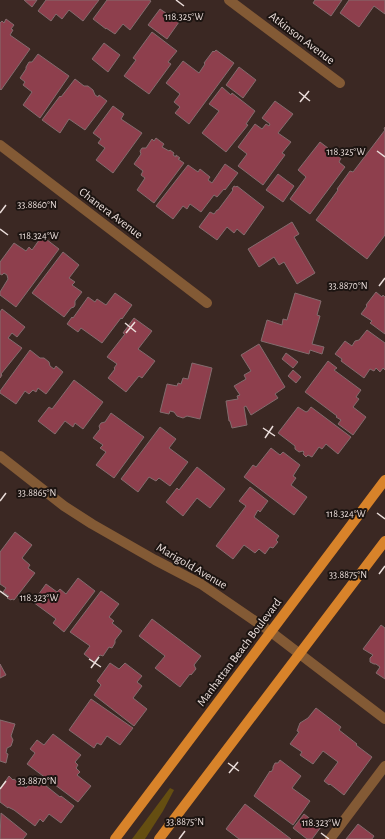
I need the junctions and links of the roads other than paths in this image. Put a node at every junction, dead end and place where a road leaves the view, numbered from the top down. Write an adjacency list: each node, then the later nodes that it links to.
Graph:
1 (229, 0): 2 (street, Atkinson Avenue)
2 (340, 83)
3 (0, 145): 4 (street, Chanera Avenue)
4 (207, 303)
5 (0, 456): 8 (street, Marigold Avenue)
6 (385, 480): 8 (main road, Manhattan Beach Boulevard)
7 (385, 541): 9 (main road)
8 (271, 632): 9 (street, Marigold Avenue); 12 (main road, Manhattan Beach Boulevard)
9 (299, 654): 10 (street, Marigold Avenue); 13 (main road)
10 (385, 719)
11 (385, 766): 14 (street)
12 (115, 839)
13 (159, 839)
14 (330, 839)

